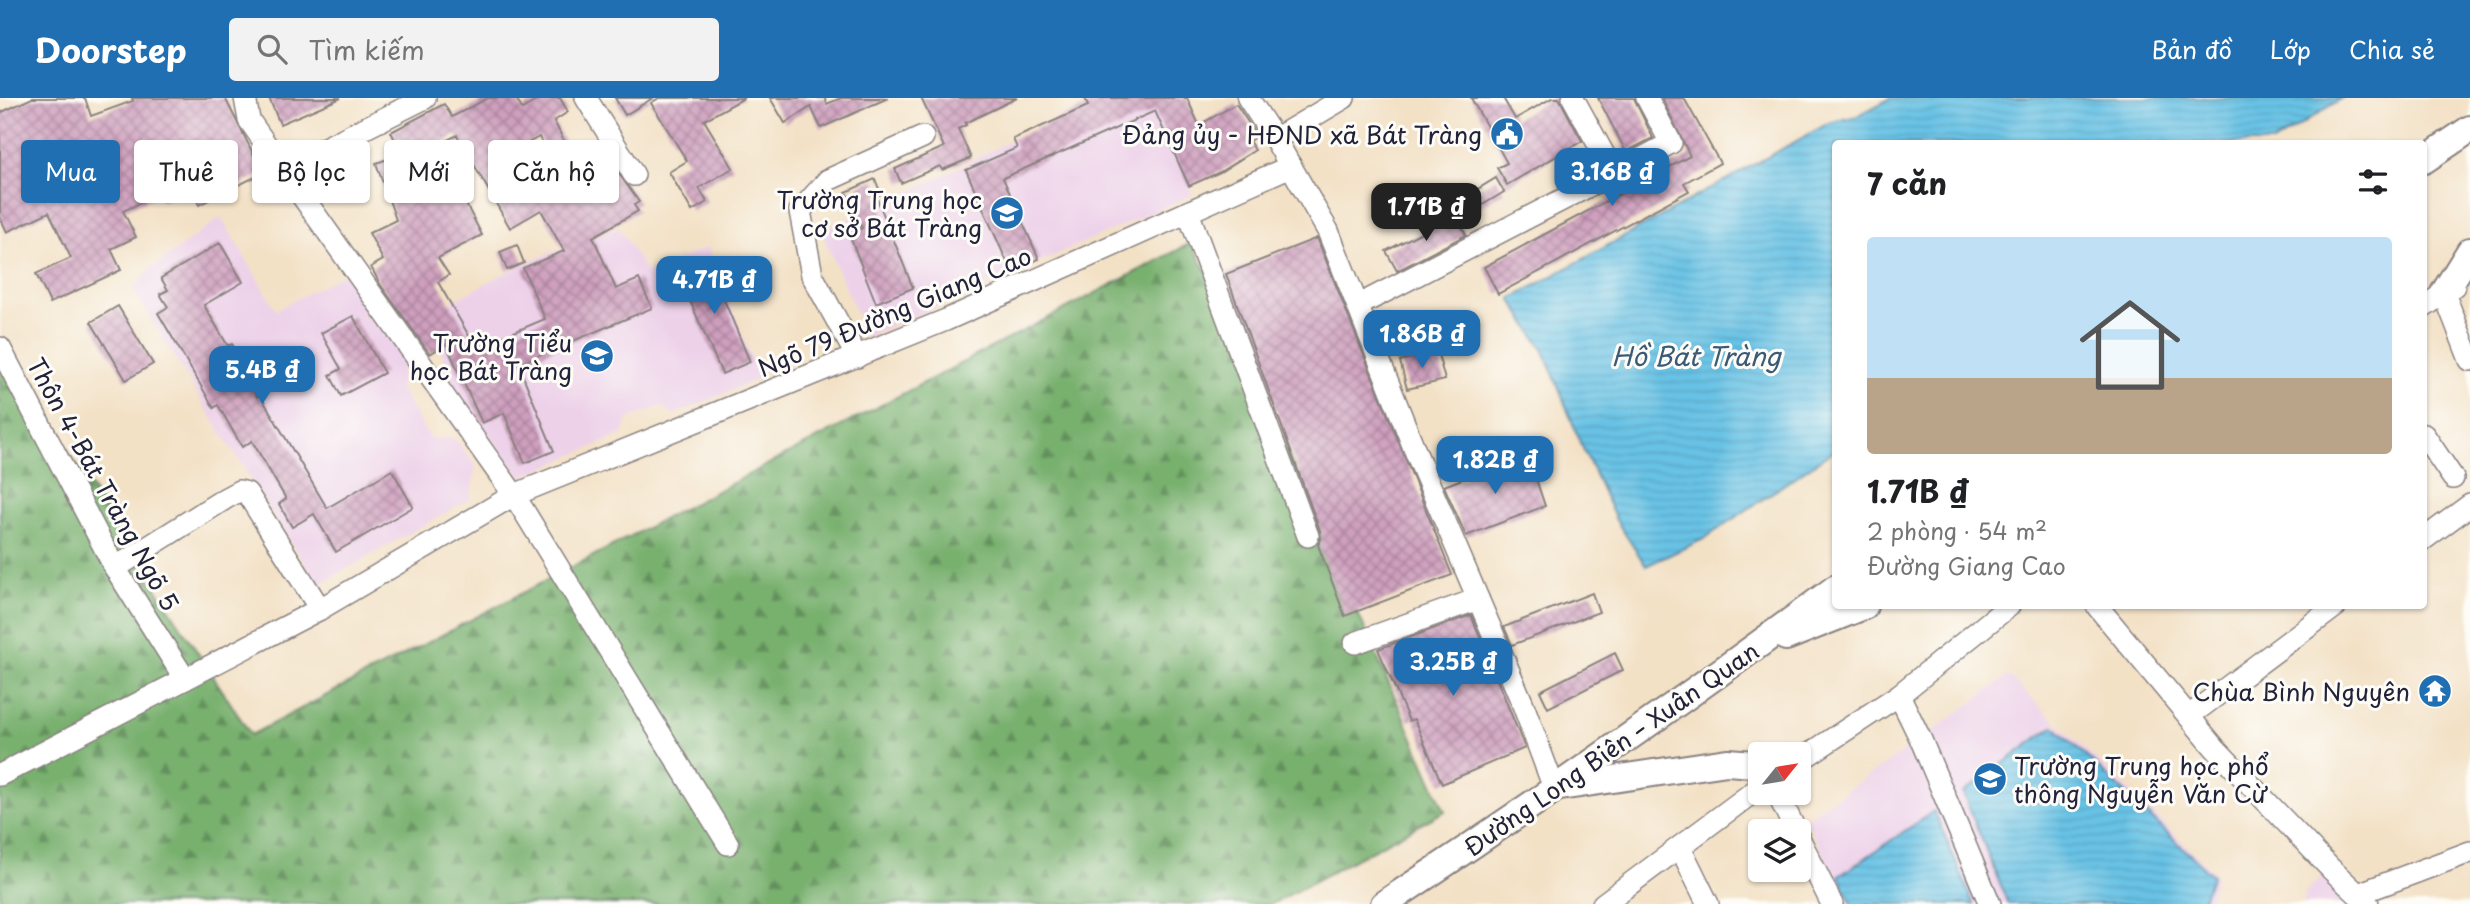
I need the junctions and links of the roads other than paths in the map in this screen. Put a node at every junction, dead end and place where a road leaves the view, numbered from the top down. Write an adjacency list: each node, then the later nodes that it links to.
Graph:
1 (245, 98): 11 (street)
2 (425, 98): 12 (street)
3 (586, 98): 16 (street)
4 (1248, 98): 10 (street)
5 (1344, 98): 10 (street)
6 (1573, 98): 15 (street)
7 (1647, 98): 15 (street)
8 (2470, 129): 13 (main road)
9 (923, 137): 24 (street)
10 (1276, 139): 14 (street)
11 (263, 140)
12 (341, 140)
13 (2427, 158)
14 (1291, 166): 18 (street, Ngõ 79 Đường Giang Cao); 22 (street)
15 (1614, 173): 22 (street)
16 (634, 175)
17 (307, 203): 28 (street)
18 (1188, 212): 24 (street, Ngõ 79 Đường Giang Cao); 30 (street)
19 (2470, 251): 21 (main road)
20 (2470, 275): 21 (street)
21 (2434, 300): 25 (street)
22 (1359, 306): 34 (street)
23 (0, 348): 32 (street, Thôn 4-Bát Tràng Ngõ 5)
24 (857, 357): 28 (street, Ngõ 79 Đường Giang Cao)
25 (2470, 360)
26 (2427, 439): 27 (street)
27 (2453, 478)
28 (514, 495): 35 (street, Ngõ 79 Đường Giang Cao); 50 (street)
29 (2470, 505): 31 (street)
30 (1308, 536)
31 (2427, 538)
32 (115, 568): 35 (street); 42 (street, Thôn 4-Bát Tràng Ngõ 5)
33 (1832, 591): 41 (main road, Đường Long Biên – Xuân Quan)
34 (1478, 599): 40 (street); 48 (street)
35 (320, 609): 42 (street, Ngõ 79 Đường Giang Cao)
36 (1856, 609): 41 (main road)
37 (2005, 609): 43 (street)
38 (2100, 609): 44 (street)
39 (2332, 609): 44 (street)
40 (1355, 643)
41 (1749, 652): 48 (main road, Đường Long Biên – Xuân Quan)
42 (185, 679): 47 (street, Ngõ 79 Đường Giang Cao)
43 (1899, 695): 45 (street); 59 (street)
44 (2189, 716): 54 (street)
45 (1811, 753)
46 (1748, 764): 48 (main road)
47 (0, 775)
48 (1554, 788): 55 (main road, Đường Long Biên – Xuân Quan)
49 (1748, 796): 51 (street)
50 (728, 844)
51 (1680, 847): 56 (street); 57 (street)
52 (2470, 852): 54 (street)
53 (1811, 862): 58 (street)
54 (2363, 899)
55 (1384, 904)
56 (1603, 904)
57 (1708, 904)
58 (1832, 904)
59 (1990, 904)

